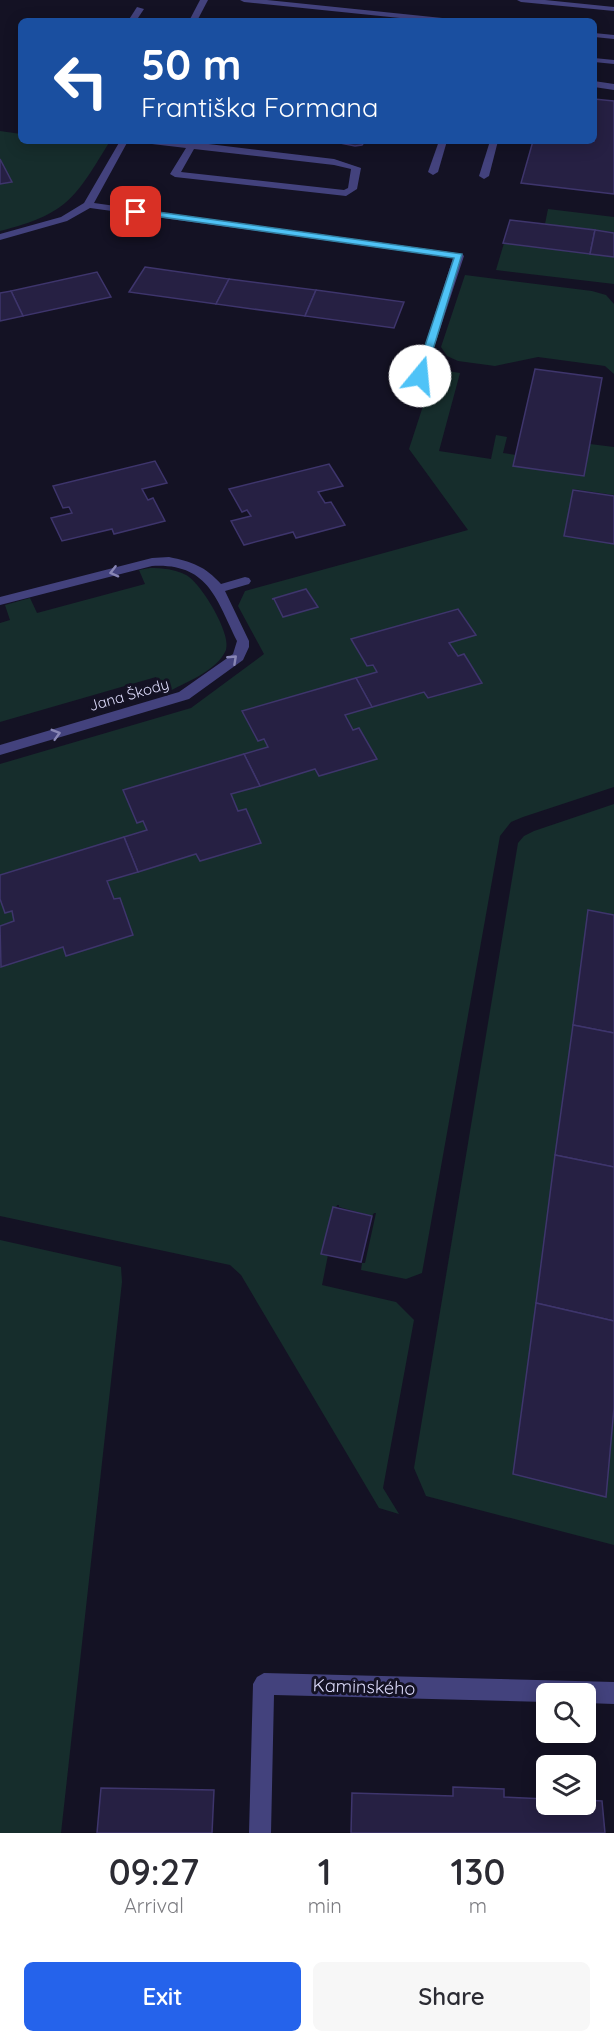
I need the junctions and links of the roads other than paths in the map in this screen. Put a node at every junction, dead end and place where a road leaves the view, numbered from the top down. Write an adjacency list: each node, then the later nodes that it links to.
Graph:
1 (204, 0): 7 (street)
2 (244, 0): 8 (street)
3 (521, 0): 5 (street)
4 (140, 9): 6 (street)
5 (614, 9)
6 (134, 18)
7 (195, 18)
8 (422, 18)
9 (597, 35): 10 (street)
10 (614, 37)
11 (597, 60): 12 (street)
12 (614, 62)
13 (597, 84): 14 (street)
14 (614, 87)
15 (122, 144): 22 (street)
16 (176, 144): 19 (street)
17 (442, 144): 20 (street)
18 (493, 144): 21 (street)
19 (192, 146): 19 (street)
20 (433, 172)
21 (484, 176)
22 (88, 205): 23 (street); 24 (street)
23 (0, 237)
24 (420, 376)
25 (246, 581): 26 (street)
26 (218, 589): 27 (street, Jana Škody, one-way to 27); 28 (street, Jana Škody, one-way to 26)
27 (0, 601)
28 (0, 750)
29 (614, 1694): 30 (street, Kaminského)
30 (260, 1833)

